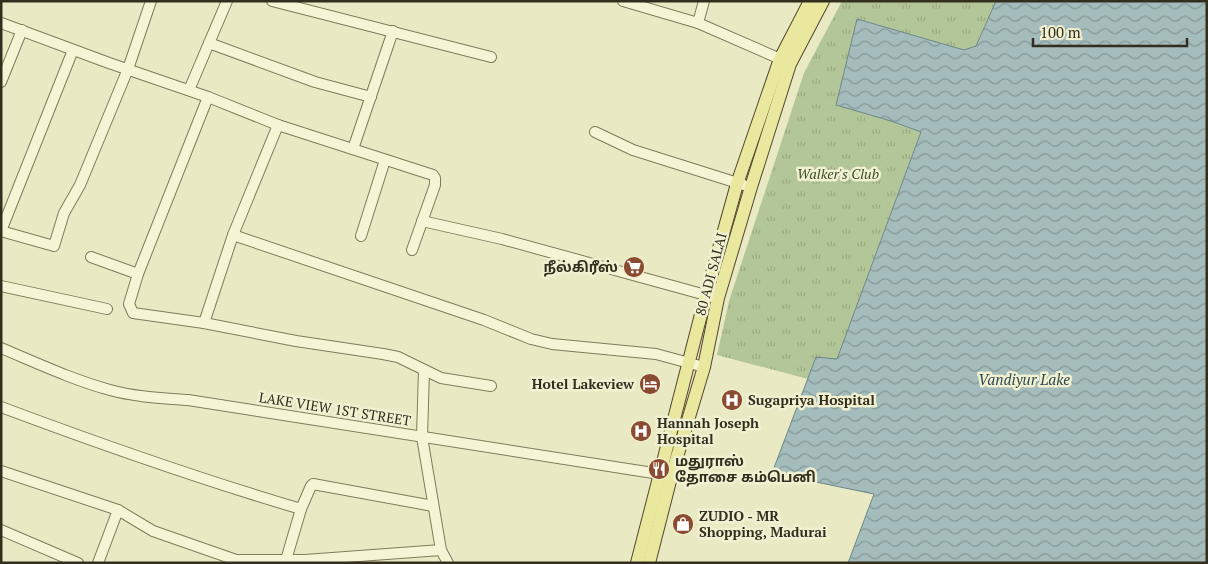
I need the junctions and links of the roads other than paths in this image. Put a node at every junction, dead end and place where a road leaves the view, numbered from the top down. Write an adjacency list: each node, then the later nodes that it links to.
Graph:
1 (152, 1): 16 (street)
2 (227, 1): 12 (street)
3 (272, 1): 11 (street)
4 (623, 1): 9 (street)
5 (704, 1): 9 (street)
6 (810, 1): 15 (main road, 80 ADI SALAI)
7 (823, 1): 15 (main road, 80 ADI SALAI)
8 (1, 23): 10 (street)
9 (698, 23): 15 (street)
10 (22, 30): 13 (street); 17 (street)
11 (394, 31): 14 (street); 20 (street)
12 (209, 43): 18 (street); 20 (street)
13 (73, 50): 16 (street); 28 (street)
14 (491, 57)
15 (785, 61): 25 (main road, 80 ADI SALAI); 26 (main road, 80 ADI SALAI)
16 (128, 70): 18 (street); 28 (street)
17 (1, 82)
18 (188, 90): 19 (street)
19 (208, 97): 21 (street); 33 (street)
20 (371, 97): 23 (street)
21 (278, 125): 23 (street); 29 (street)
22 (595, 132): 25 (street)
23 (353, 149): 24 (street)
24 (385, 160): 27 (street); 30 (street)
25 (737, 184): 26 (street); 35 (main road, 80 ADI SALAI)
26 (751, 187): 36 (main road, 80 ADI SALAI)
27 (422, 221): 31 (street); 35 (street)
28 (1, 231)
29 (233, 235): 38 (street); 40 (street)
30 (360, 236)
31 (412, 250)
32 (91, 257): 33 (street)
33 (138, 274): 38 (street)
34 (1, 286): 37 (street)
35 (706, 295): 36 (street); 40 (main road, 80 ADI SALAI)
36 (718, 298): 41 (main road, 80 ADI SALAI)
37 (107, 309)
38 (204, 323): 42 (street)
39 (1, 348): 45 (street, LAKE VIEW 1ST STREET)
40 (689, 362): 41 (street); 47 (main road, 80 ADI SALAI)
41 (704, 367): 47 (main road, 80 ADI SALAI)
42 (424, 370): 43 (street); 45 (street)
43 (491, 386)
44 (1, 407): 49 (street)
45 (422, 437): 47 (street, LAKE VIEW 1ST STREET); 48 (street)
46 (1, 471): 50 (street)
47 (666, 475): 58 (main road, 80 ADI SALAI); 59 (main road, 80 ADI SALAI)
48 (433, 506): 49 (street); 52 (street)
49 (300, 509): 53 (street)
50 (118, 510): 53 (street); 56 (street)
51 (1, 530): 55 (street)
52 (441, 550): 54 (street); 57 (street)
53 (286, 560): 54 (street)
54 (304, 561)
55 (78, 563)
56 (98, 563)
57 (448, 563)
58 (637, 563)
59 (649, 563)

